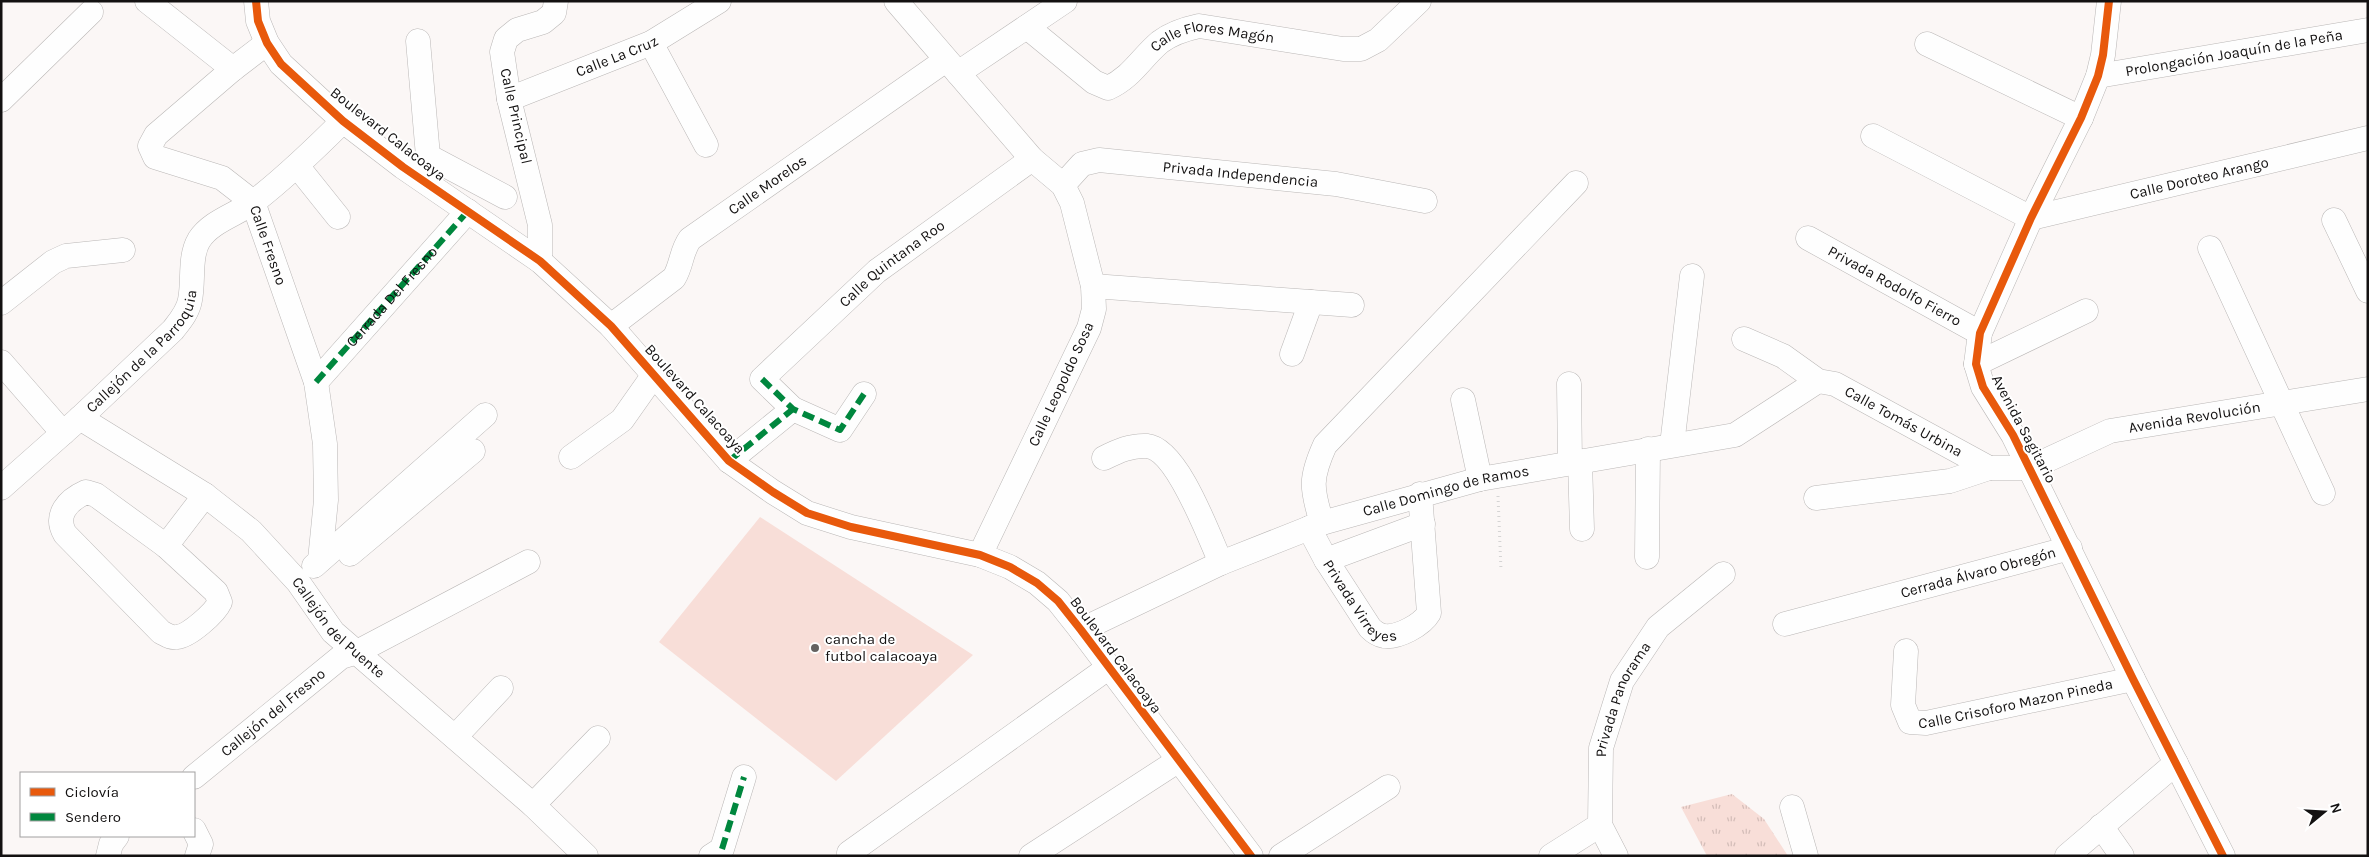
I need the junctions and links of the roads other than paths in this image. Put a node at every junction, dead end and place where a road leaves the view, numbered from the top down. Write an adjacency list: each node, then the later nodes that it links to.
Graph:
1 (147, 1): 17 (street)
2 (256, 1): 13 (street, Boulevard Calacoaya)
3 (556, 1): 19 (street, Calle Principal)
4 (719, 1): 14 (street, Calle La Cruz)
5 (896, 1): 16 (street, Calle Leopoldo Sosa)
6 (1064, 1): 10 (street, Calle Morelos)
7 (1419, 1): 10 (street, Calle Flores Magón)
8 (2108, 2): 18 (street, Avenida Sagitario)
9 (91, 12): 20 (street)
10 (1027, 27): 16 (street, Calle Morelos)
11 (2368, 30): 18 (street, Prolongación Joaquín de la Peña)
12 (418, 41): 26 (street)
13 (267, 43): 17 (street, Calle Fresno); 22 (street, Boulevard Calacoaya)
14 (651, 43): 19 (street, Calle La Cruz); 25 (street)
15 (1927, 44): 21 (street)
16 (952, 66): 27 (street, Calle Leopoldo Sosa); 50 (street, Calle Morelos)
17 (233, 69): 34 (street, Calle Fresno)
18 (2098, 76): 21 (street, Avenida Sagitario)
19 (509, 99): 42 (street, Calle Principal)
20 (1, 100)
21 (2081, 118): 37 (street, Avenida Sagitario)
22 (344, 121): 28 (street, Callejón de la Parroquia); 29 (street, Boulevard Calacoaya)
23 (1873, 136): 37 (street)
24 (2368, 138): 37 (street, Calle Doroteo Arango)
25 (706, 145)
26 (428, 156): 29 (street); 32 (street)
27 (1032, 159): 31 (street, Calle Leopoldo Sosa); 64 (street, Calle Quintana Roo)
28 (298, 167): 34 (street, Callejón de la Parroquia); 36 (street)
29 (403, 167): 35 (street, Boulevard Calacoaya)
30 (1576, 183): 83 (street, Privada Virreyes)
31 (1063, 185): 33 (street, Privada Independencia); 44 (street, Calle Leopoldo Sosa)
32 (505, 197)
33 (1425, 201)
34 (253, 202): 58 (street, Calle Fresno); 66 (street, Callejón de la Parroquia)
35 (468, 212): 42 (street, Boulevard Calacoaya); 58 (street, Cerrada Del Fresno)
36 (338, 216)
37 (2031, 218): 51 (street, Avenida Sagitario)
38 (2334, 220): 45 (street)
39 (1808, 238): 51 (street, Privada Rodolfo Fierro)
40 (2210, 248): 63 (street)
41 (123, 250): 47 (street)
42 (540, 261): 50 (street, Boulevard Calacoaya)
43 (1692, 276): 67 (street)
44 (1093, 286): 46 (street); 87 (street, Calle Leopoldo Sosa)
45 (2368, 291)
46 (1311, 302): 48 (street); 53 (street)
47 (1, 303)
48 (1352, 305)
49 (2086, 311): 55 (street)
50 (611, 326): 56 (street, Boulevard Calacoaya)
51 (1980, 333): 55 (street, Avenida Sagitario)
52 (1744, 339): 57 (street, Calle Tomás Urbina)
53 (1292, 354)
54 (1, 362): 66 (street, Callejón del Puente)
55 (1976, 364): 75 (street, Avenida Sagitario)
56 (653, 376): 70 (street); 72 (street, Boulevard Calacoaya)
57 (1818, 381): 67 (street, Calle Domingo de Ramos); 74 (street, Calle Tomás Urbina)
58 (316, 382): 89 (street, Calle Fresno)
59 (1569, 384): 73 (street)
60 (2368, 389): 63 (street, Avenida Revolución)
61 (864, 394): 64 (street)
62 (1463, 400): 76 (street)
63 (2281, 404): 75 (street, Avenida Revolución); 78 (street)
64 (793, 409): 72 (street)
65 (486, 415): 89 (street)
66 (72, 425): 77 (street, Callejón de la Parroquia); 79 (street, Callejón del Puente)
67 (1672, 445): 68 (street, Calle Domingo de Ramos)
68 (1648, 448): 73 (street, Calle Domingo de Ramos); 88 (street)
69 (473, 451): 94 (street)
70 (571, 457)
71 (1104, 458): 92 (street)
72 (729, 461): 87 (street, Boulevard Calacoaya)
73 (1575, 462): 76 (street, Calle Domingo de Ramos); 84 (street)
74 (1989, 468): 75 (street); 81 (street)
75 (2030, 468): 86 (street, Avenida Sagitario)
76 (1489, 477): 80 (street, Calle Domingo de Ramos)
77 (1, 488)
78 (2323, 493)
79 (205, 494): 85 (street); 94 (street, Callejón del Puente)
80 (1420, 494): 82 (street, Privada Virreyes); 83 (street, Calle Domingo de Ramos)
81 (1816, 498)
82 (1423, 524): 90 (street); 90 (street, Privada Virreyes)
83 (1316, 525): 90 (street, Privada Virreyes); 92 (street, Calle Domingo de Ramos)
84 (1582, 529)
85 (166, 546): 85 (street)
86 (2070, 548): 95 (street, Cerrada Álvaro Obregón); 100 (street, Avenida Sagitario)
87 (980, 556): 96 (street, Boulevard Calacoaya)
88 (1647, 557)
89 (320, 560): 94 (street)
90 (1326, 560)
91 (528, 562): 98 (street, Callejón del Fresno)
92 (1221, 563): 96 (street, Calle Domingo de Ramos)
93 (1723, 574): 111 (street, Privada Panorama)
94 (302, 587): 98 (street, Callejón del Puente)
95 (1785, 624)
96 (1080, 630): 99 (street, Boulevard Calacoaya)
97 (1906, 651): 100 (street, Calle Crisoforo Mazon Pineda)
98 (357, 652): 102 (street, Callejón del Puente); 106 (street, Callejón del Fresno)
99 (1108, 668): 104 (street, Boulevard Calacoaya); 115 (street)
100 (2133, 679): 105 (street, Avenida Sagitario)
101 (501, 688): 102 (street)
102 (455, 737): 109 (street, Callejón del Puente)
103 (598, 738): 109 (street)
104 (1179, 760): 120 (street); 121 (street, Boulevard Calacoaya)
105 (2176, 763): 112 (street); 128 (street, Avenida Sagitario)
106 (195, 777)
107 (744, 777): 116 (street)
108 (1388, 787): 122 (street)
109 (533, 805): 119 (street, Callejón del Puente)
110 (1792, 807): 125 (street)
111 (1600, 825): 123 (street); 124 (street, Privada Panorama)
112 (2101, 826): 126 (street); 127 (street)
113 (195, 832): 118 (street)
114 (116, 837): 117 (street)
115 (849, 852)
116 (720, 854)
117 (108, 856)
118 (197, 856)
119 (586, 856)
120 (1031, 856)
121 (1251, 856)
122 (1281, 856)
123 (1551, 856)
124 (1616, 856)
125 (1806, 856)
126 (2067, 856)
127 (2122, 856)
128 (2223, 856)

